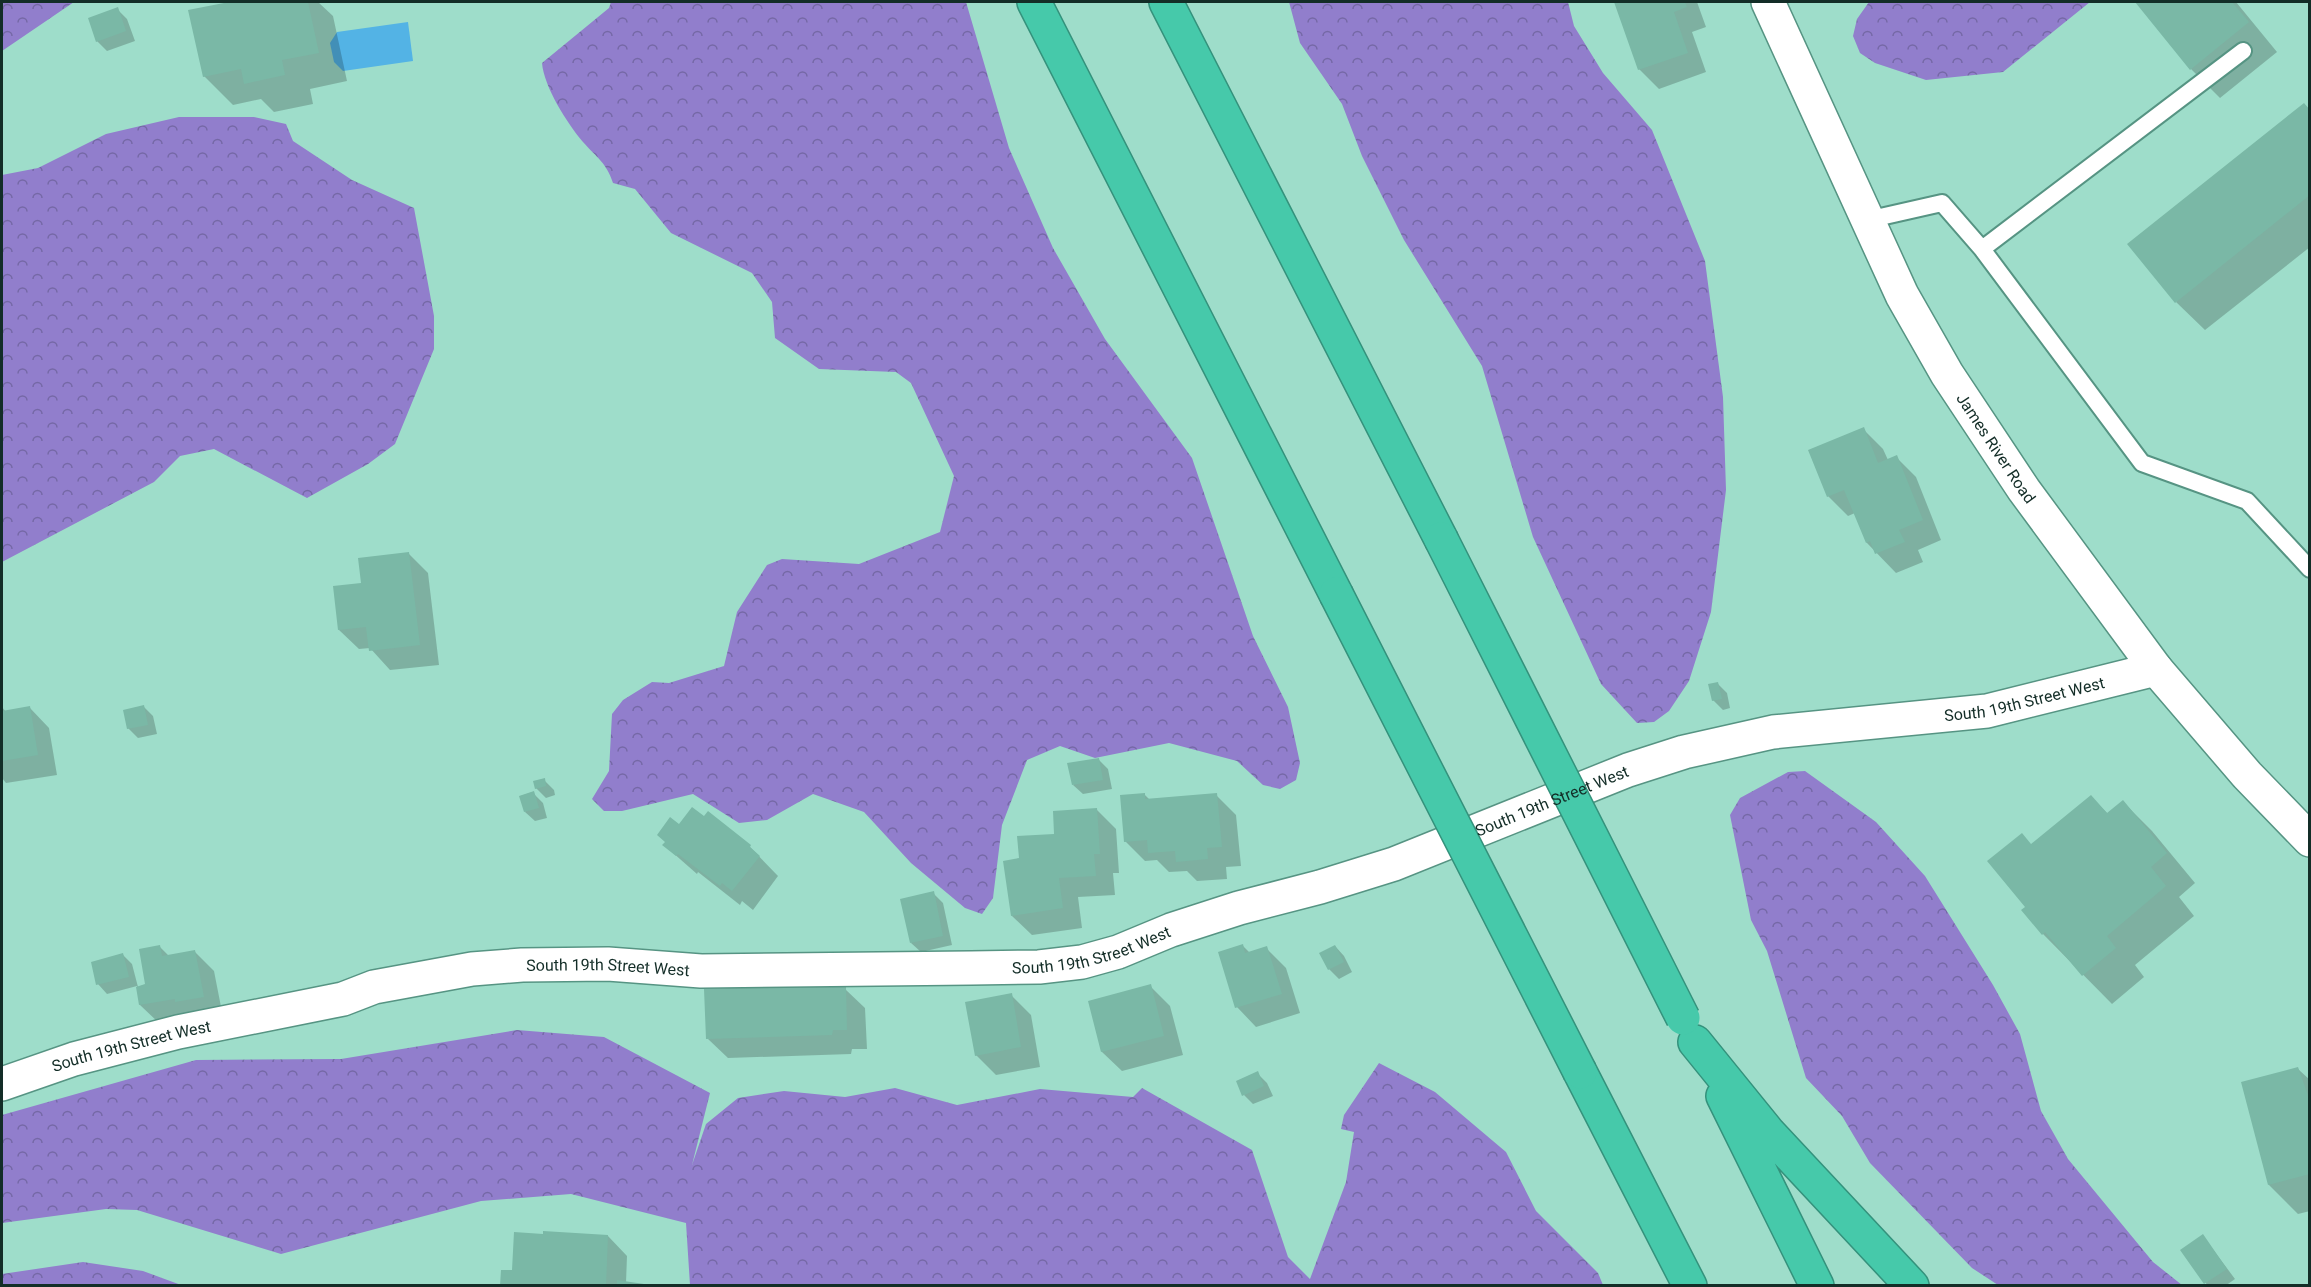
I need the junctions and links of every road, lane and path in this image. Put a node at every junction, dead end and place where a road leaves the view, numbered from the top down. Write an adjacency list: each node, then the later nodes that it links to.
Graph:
1 (1034, 2): 12 (highway, bridge)
2 (1166, 2): 10 (highway, bridge)
3 (1768, 2): 5 (street, James River Road)
4 (2243, 51): 6 (lane)
5 (1867, 220): 6 (lane); 8 (street, James River Road)
6 (1982, 249): 7 (lane)
7 (2310, 569)
8 (2156, 669): 9 (street, James River Road); 11 (street, South 19th Street West)
9 (2310, 840)
10 (1689, 1030): 13 (highway); 14 (highway)
11 (2, 1084)
12 (1690, 1286)
13 (1817, 1286)
14 (1912, 1286)

